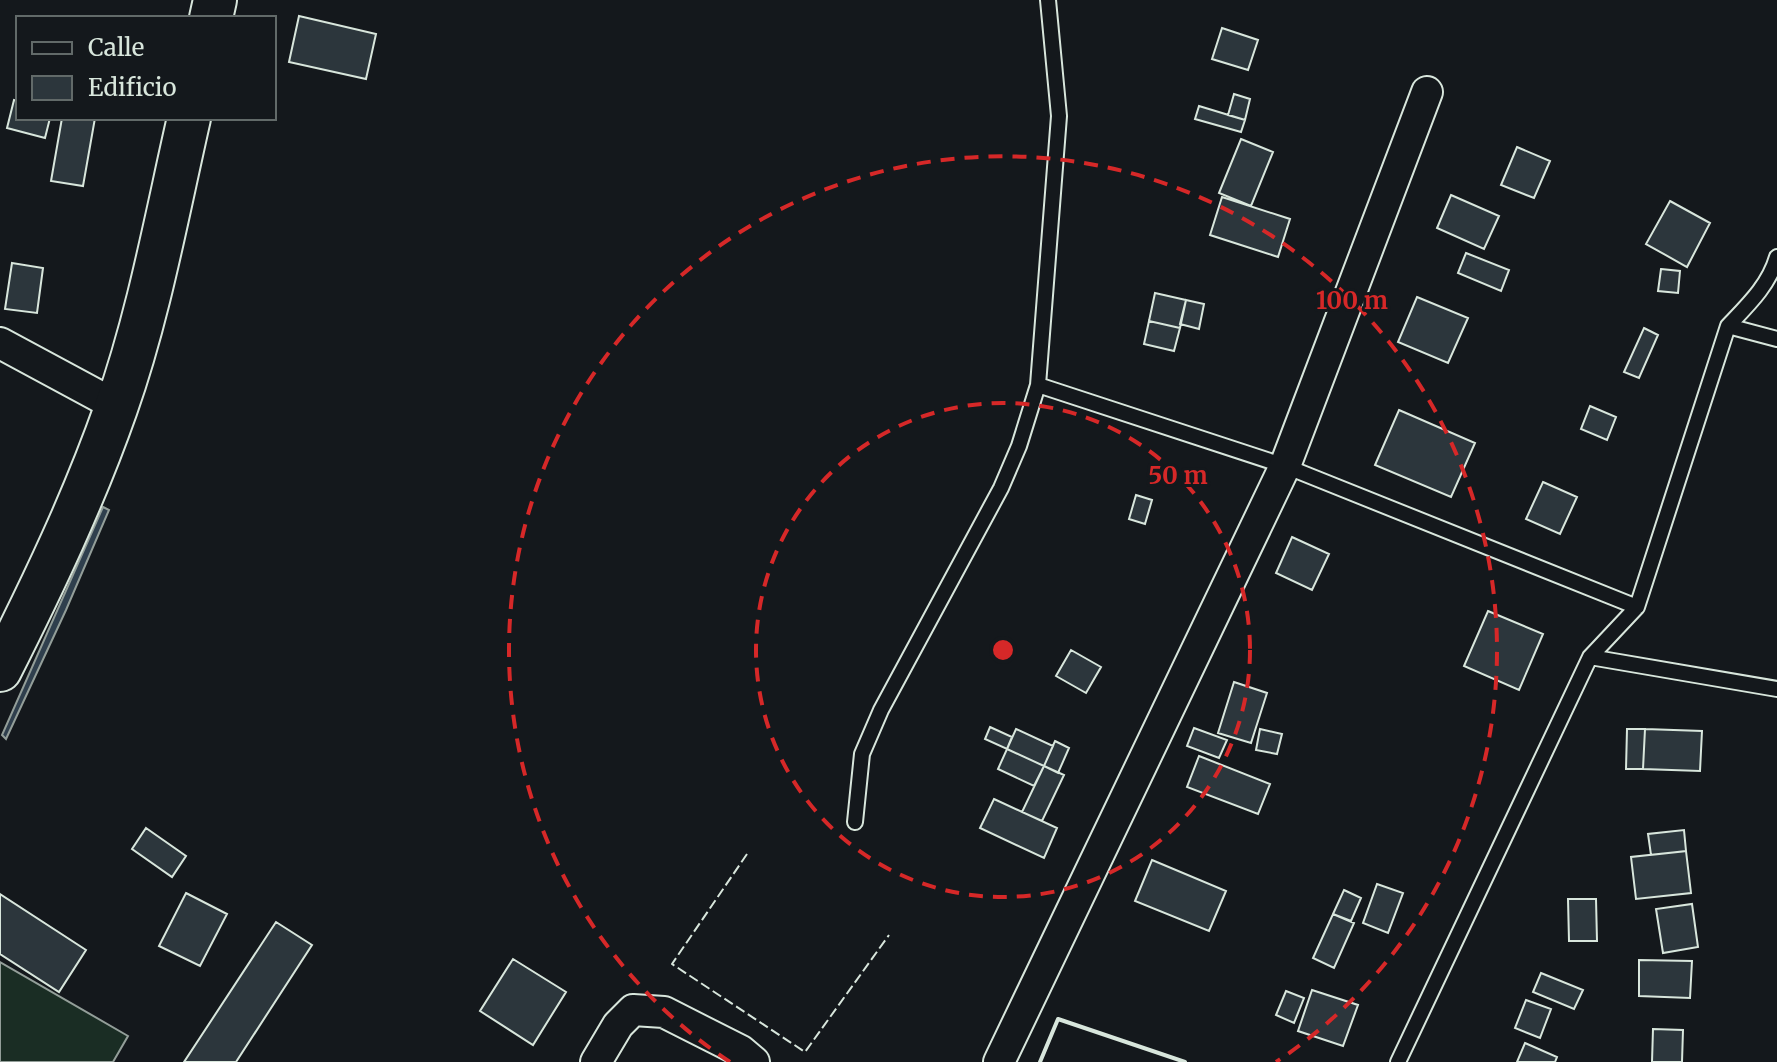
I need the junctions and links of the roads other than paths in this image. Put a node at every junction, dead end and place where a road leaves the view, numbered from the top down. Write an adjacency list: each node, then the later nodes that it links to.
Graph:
1 (1048, 0): 8 (lane)
2 (1427, 92): 10 (street)
3 (189, 120): 9 (street)
4 (1777, 257): 5 (lane)
5 (1728, 326): 6 (lane); 11 (lane)
6 (1777, 339)
7 (0, 343): 9 (street)
8 (1038, 385): 10 (lane); 15 (lane)
9 (117, 406): 13 (street)
10 (1285, 466): 11 (lane); 18 (street)
11 (1637, 607): 12 (lane)
12 (1590, 657): 14 (lane); 19 (lane)
13 (0, 670)
14 (1777, 689)
15 (855, 822)
16 (596, 1062): 17 (street)
17 (754, 1062)
18 (999, 1062)
19 (1398, 1062)

